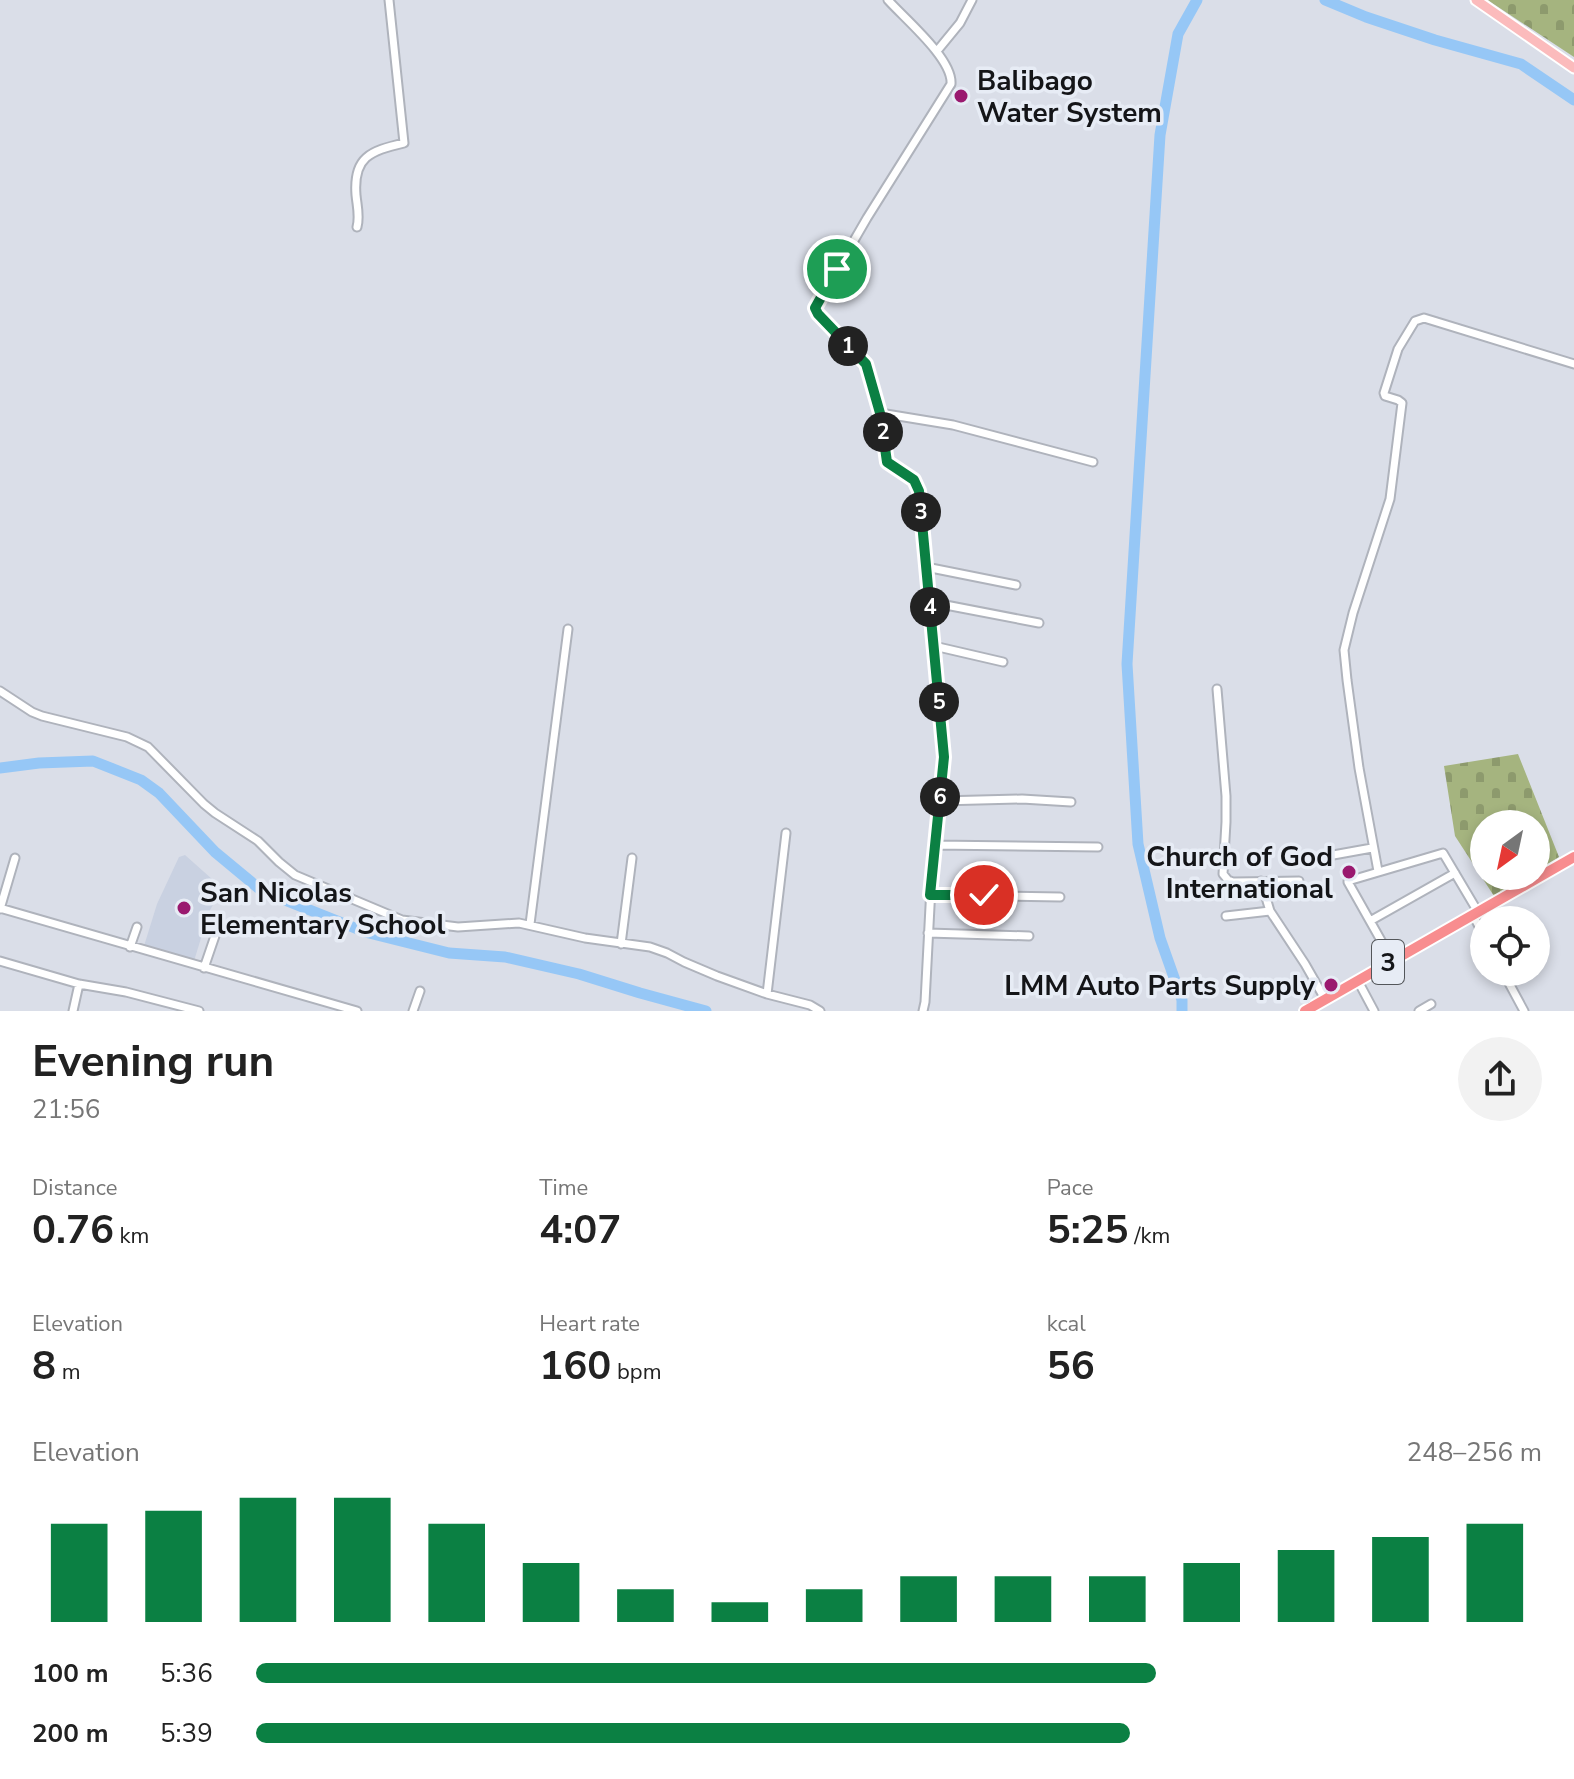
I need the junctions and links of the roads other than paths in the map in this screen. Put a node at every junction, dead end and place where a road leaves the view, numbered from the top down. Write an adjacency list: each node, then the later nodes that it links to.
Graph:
1 (389, 0): 7 (street)
2 (888, 0): 5 (street)
3 (972, 0): 5 (street)
4 (1476, 0): 6 (main road)
5 (937, 51): 9 (street)
6 (1574, 68)
7 (357, 227)
8 (1574, 364): 25 (street)
9 (880, 413): 10 (street); 11 (street)
10 (1093, 462)
11 (926, 567): 12 (street); 13 (street)
12 (1016, 585)
13 (930, 602): 14 (street); 16 (street)
14 (1039, 623)
15 (568, 629): 43 (street)
16 (934, 646): 17 (street); 20 (street)
17 (1003, 662)
18 (1217, 689): 32 (street)
19 (0, 691): 43 (street)
20 (940, 801): 21 (street); 23 (street)
21 (1071, 802)
22 (786, 833): 57 (street)
23 (934, 845): 24 (street); 34 (street)
24 (1098, 847)
25 (1372, 848): 29 (street); 30 (street)
26 (1574, 857): 37 (highway, 3)
27 (15, 858): 38 (street)
28 (632, 858): 48 (street)
29 (1300, 861)
30 (1378, 871): 31 (street); 42 (street)
31 (1455, 873): 36 (street); 42 (street)
32 (1261, 881): 33 (street); 39 (street)
33 (1299, 881)
34 (930, 895): 35 (street); 46 (street)
35 (1060, 897)
36 (1472, 906)
37 (1488, 906)
38 (0, 908): 49 (street)
39 (1270, 911): 40 (street); 58 (street)
40 (1226, 916)
41 (1470, 916): 50 (highway, 3)
42 (1370, 921): 50 (street)
43 (530, 924): 48 (street)
44 (137, 927): 49 (street)
45 (217, 930): 52 (street)
46 (928, 933): 47 (street); 67 (street)
47 (1029, 936)
48 (621, 944): 57 (street)
49 (130, 947): 52 (street)
50 (1392, 960): 53 (highway, 3)
51 (0, 961): 54 (street)
52 (204, 968): 64 (street)
53 (1358, 981): 58 (highway, 3); 69 (street)
54 (79, 984): 59 (street); 61 (street)
55 (1511, 986): 71 (street)
56 (420, 991): 65 (street)
57 (767, 994): 66 (street)
58 (1325, 999): 68 (highway, 3)
59 (156, 1000): 62 (street); 63 (street)
60 (1431, 1004): 70 (street)
61 (73, 1011)
62 (153, 1011)
63 (199, 1011)
64 (357, 1011)
65 (413, 1011)
66 (820, 1011)
67 (923, 1011)
68 (1305, 1011)
69 (1374, 1011)
70 (1419, 1011)
71 (1524, 1011)

